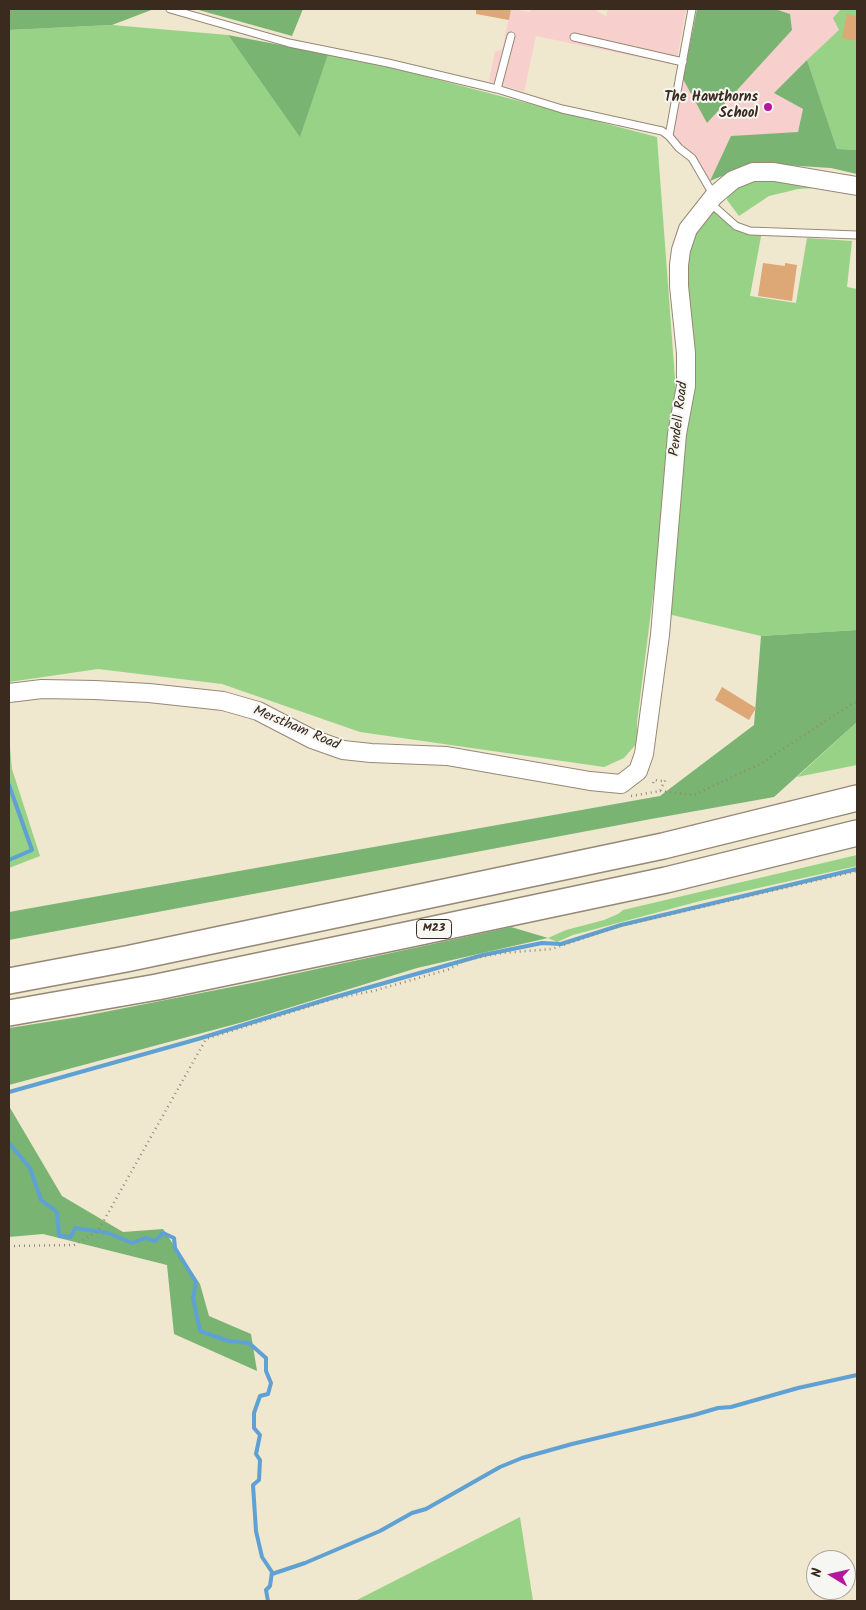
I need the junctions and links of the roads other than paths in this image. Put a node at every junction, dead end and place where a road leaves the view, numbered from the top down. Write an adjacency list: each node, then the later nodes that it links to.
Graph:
1 (170, 9): 6 (lane)
2 (692, 9): 5 (lane)
3 (511, 36): 6 (lane)
4 (574, 37): 5 (lane)
5 (683, 62): 7 (lane)
6 (497, 88): 7 (lane)
7 (669, 136): 9 (lane)
8 (857, 186): 9 (street, Pendell Road)
9 (711, 199): 10 (lane); 12 (street, Pendell Road)
10 (857, 235)
11 (9, 693): 12 (street, Merstham Road)
12 (638, 771)
13 (857, 798): 15 (highway)
14 (857, 833): 16 (highway, M23)
15 (9, 980)
16 (9, 1013)

